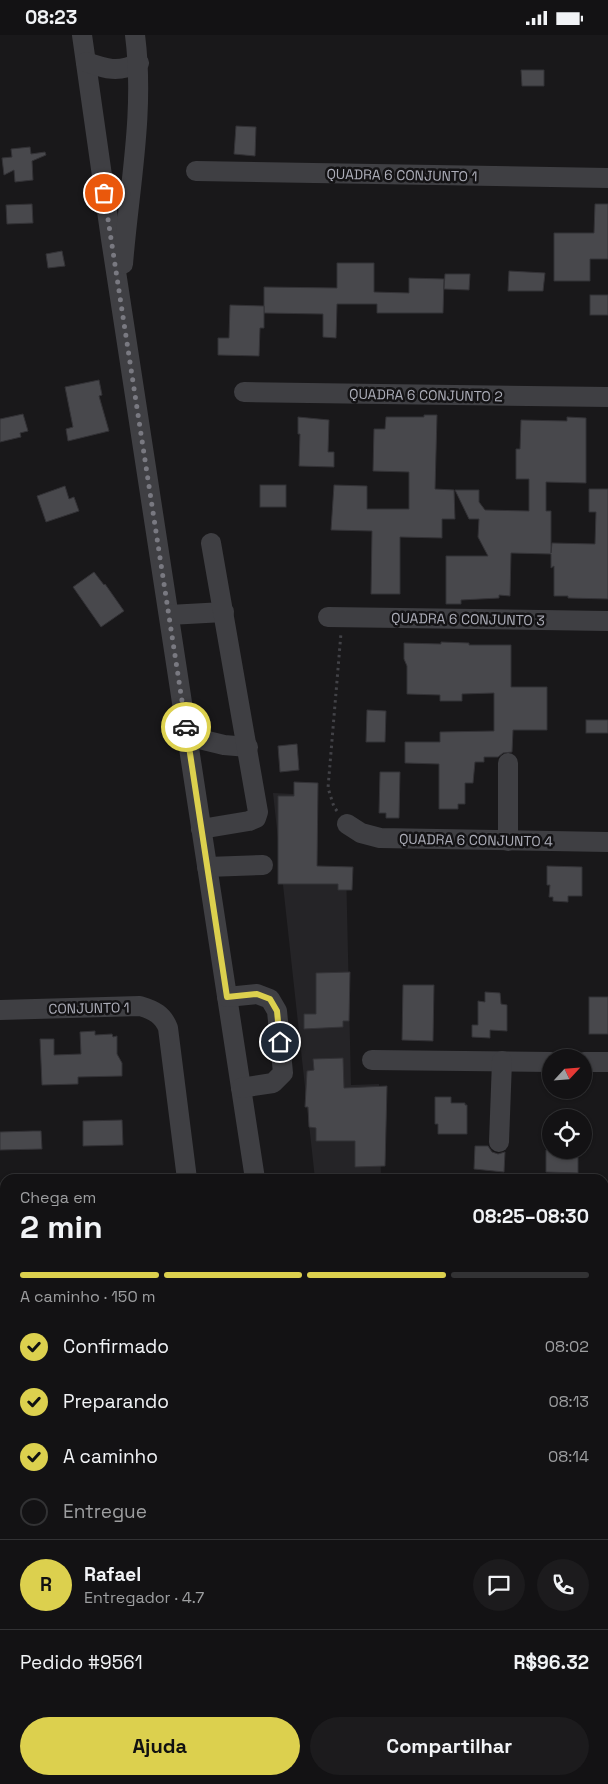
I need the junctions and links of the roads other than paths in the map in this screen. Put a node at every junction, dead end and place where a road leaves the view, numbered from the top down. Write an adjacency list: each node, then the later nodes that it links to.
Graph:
1 (82, 35): 3 (street)
2 (135, 35): 4 (street)
3 (86, 62): 4 (street); 7 (street)
4 (139, 63): 7 (street)
5 (196, 171): 6 (street, QUADRA 6 CONJUNTO 1)
6 (608, 178)
7 (121, 303): 12 (street)
8 (244, 392): 9 (street, QUADRA 6 CONJUNTO 2)
9 (608, 397)
10 (211, 543): 11 (street)
11 (224, 612): 12 (street); 16 (street)
12 (169, 615): 15 (street)
13 (335, 617): 14 (street, QUADRA 6 CONJUNTO 3)
14 (608, 621)
15 (187, 736): 16 (street); 19 (street)
16 (248, 747): 19 (street)
17 (508, 763): 20 (street)
18 (347, 824): 20 (street, QUADRA 6 CONJUNTO 4)
19 (202, 829): 23 (street)
20 (508, 841): 21 (street, QUADRA 6 CONJUNTO 4)
21 (608, 842)
22 (263, 865): 23 (street)
23 (207, 867): 24 (street)
24 (227, 997): 31 (street); 31 (street)
25 (0, 1010): 33 (street, CONJUNTO 1)
26 (372, 1060): 27 (street)
27 (502, 1061): 28 (street); 32 (street)
28 (542, 1062)
29 (592, 1062): 30 (street)
30 (608, 1062)
31 (241, 1088): 34 (street)
32 (499, 1142)
33 (186, 1174)
34 (254, 1174)

